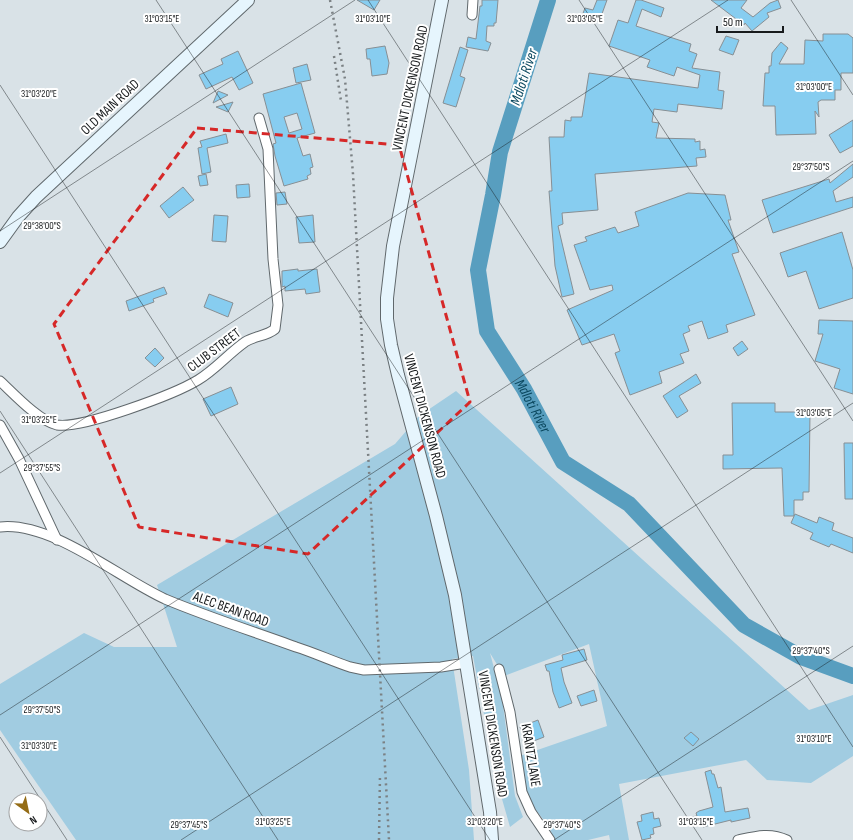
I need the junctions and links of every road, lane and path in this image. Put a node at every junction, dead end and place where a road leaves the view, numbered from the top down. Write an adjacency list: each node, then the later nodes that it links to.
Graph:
1 (248, 0): 6 (main road, OLD MAIN ROAD)
2 (442, 0): 11 (main road, VINCENT DICKENSON ROAD)
3 (473, 0): 4 (street)
4 (472, 15)
5 (259, 118): 7 (street, CLUB STREET)
6 (0, 242)
7 (0, 381)
8 (0, 425): 10 (street)
9 (0, 528): 10 (street, ALEC BEAN ROAD)
10 (57, 540): 11 (street, ALEC BEAN ROAD)
11 (466, 663): 13 (main road, VINCENT DICKENSON ROAD)
12 (499, 669): 14 (street, KRANTZ LANE)
13 (492, 840)
14 (550, 840)
15 (738, 840): 16 (street)
16 (787, 840)

